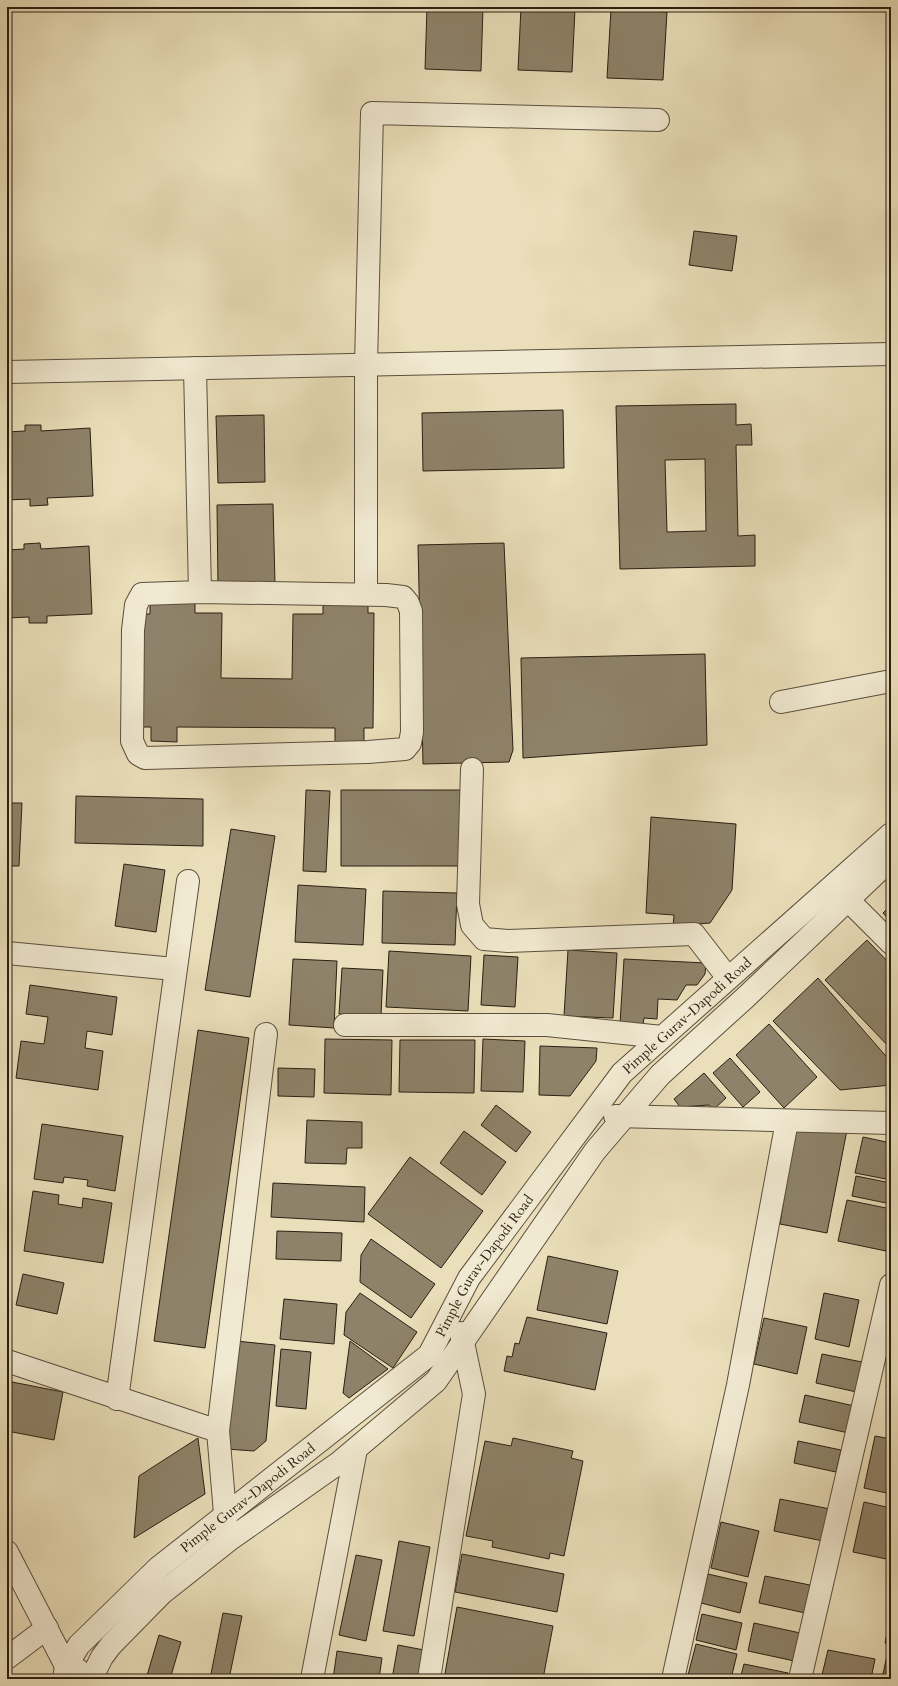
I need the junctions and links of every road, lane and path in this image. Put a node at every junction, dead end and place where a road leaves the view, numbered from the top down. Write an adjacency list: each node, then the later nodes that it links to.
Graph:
1 (658, 120): 3 (street)
2 (891, 354): 3 (street)
3 (366, 365): 4 (street); 6 (street)
4 (195, 368): 5 (street); 7 (street)
5 (7, 372)
6 (366, 586)
7 (200, 592): 7 (street)
8 (891, 681): 9 (street)
9 (781, 702)
10 (472, 769): 18 (street)
11 (891, 834): 18 (street, Pimple Gurav-Dapodi Road)
12 (891, 859): 14 (street, Pimple Gurav-Dapodi Road)
13 (188, 881): 17 (street)
14 (848, 900): 15 (street); 23 (street, Pimple Gurav-Dapodi Road)
15 (891, 943)
16 (7, 953): 17 (street)
17 (174, 969): 30 (street)
18 (728, 978): 21 (street, Pimple Gurav-Dapodi Road)
19 (345, 1025): 21 (street)
20 (266, 1034): 31 (street)
21 (662, 1037): 22 (street, Pimple Gurav-Dapodi Road)
22 (590, 1115): 23 (street); 27 (street, Pimple Gurav-Dapodi Road)
23 (625, 1116): 24 (street); 28 (street, Pimple Gurav-Dapodi Road)
24 (787, 1121): 25 (street); 44 (street)
25 (891, 1123)
26 (891, 1285): 45 (street)
27 (453, 1309): 28 (street); 33 (street, Pimple Gurav-Dapodi Road)
28 (463, 1343): 32 (street, Pimple Gurav-Dapodi Road); 43 (street)
29 (7, 1361): 30 (street)
30 (117, 1399): 31 (street)
31 (218, 1432): 33 (street)
32 (356, 1449): 34 (street, Pimple Gurav-Dapodi Road); 42 (street)
33 (224, 1514): 34 (street); 37 (street, Pimple Gurav-Dapodi Road)
34 (229, 1540): 38 (street, Pimple Gurav-Dapodi Road)
35 (7, 1552): 36 (street)
36 (47, 1628): 37 (street); 39 (street); 40 (street)
37 (79, 1645): 38 (street); 40 (street, Pimple Gurav-Dapodi Road)
38 (102, 1657): 41 (street, Pimple Gurav-Dapodi Road)
39 (7, 1658)
40 (65, 1672): 41 (street)
41 (91, 1678)
42 (312, 1679)
43 (429, 1679)
44 (673, 1679)
45 (800, 1679)

